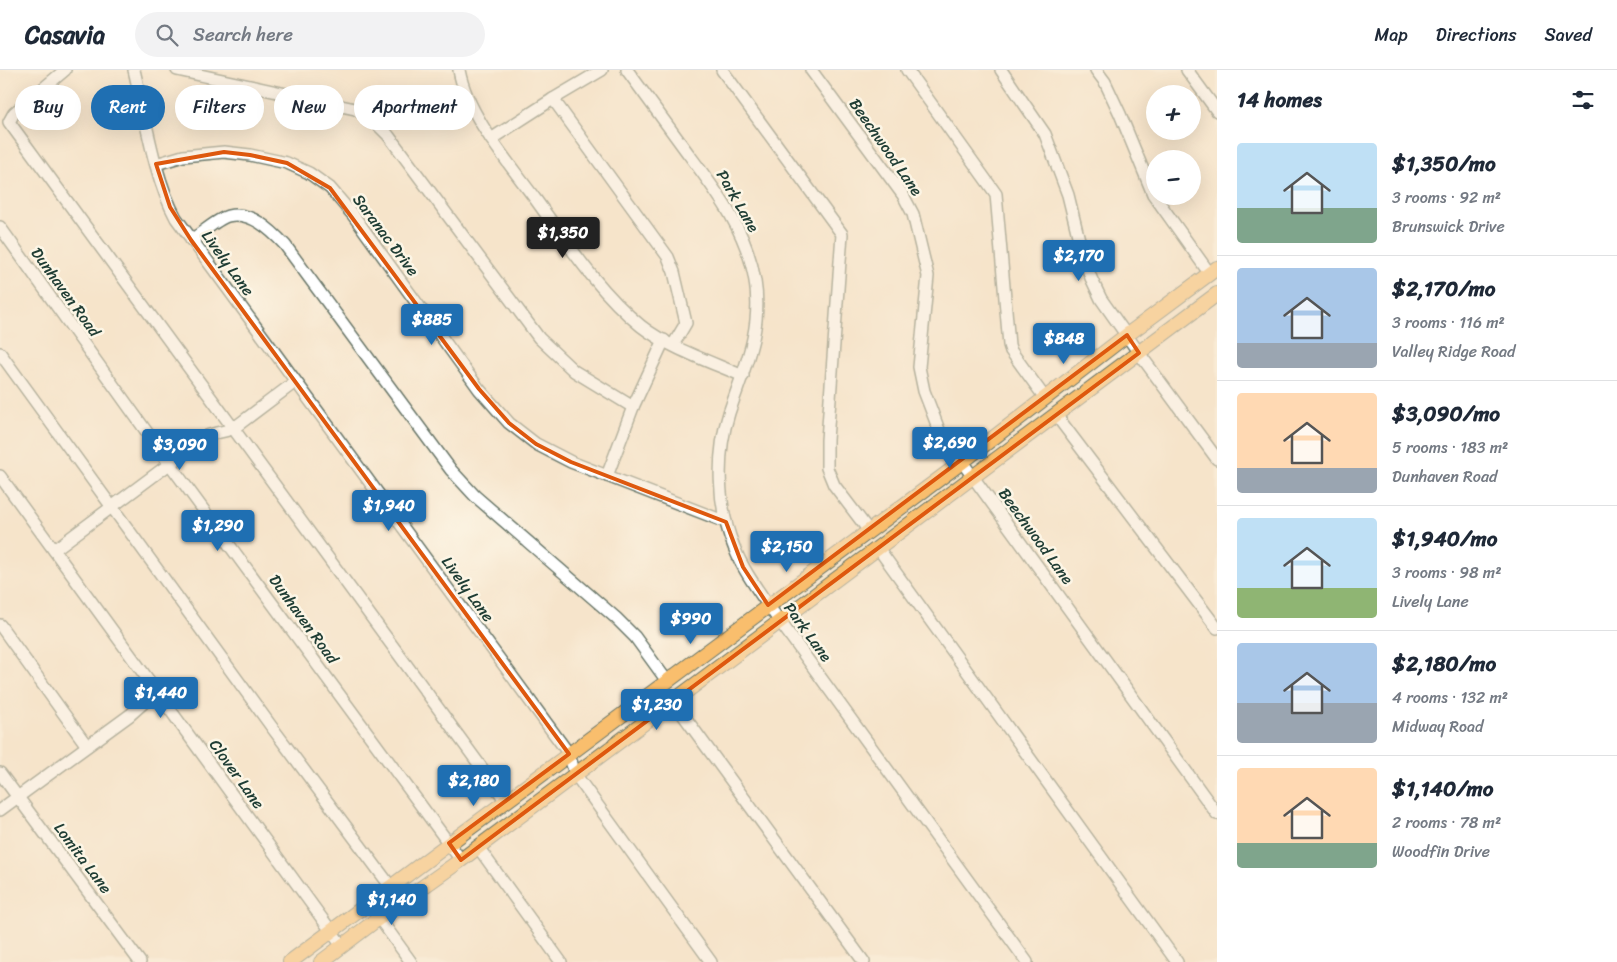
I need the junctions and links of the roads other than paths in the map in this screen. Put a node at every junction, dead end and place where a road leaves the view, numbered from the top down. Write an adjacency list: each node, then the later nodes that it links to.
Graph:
1 (65, 70): 30 (street)
2 (134, 70): 16 (street, Lively Lane)
3 (177, 70): 28 (street)
4 (459, 70): 15 (street)
5 (602, 70): 13 (street)
6 (627, 70): 25 (street, Park Lane)
7 (722, 70): 39 (street)
8 (811, 70): 32 (street, Beechwood Lane)
9 (907, 70): 27 (street)
10 (1001, 70): 21 (street)
11 (1096, 70): 19 (street)
12 (1187, 70): 14 (street)
13 (553, 99): 15 (street); 22 (street)
14 (1217, 111)
15 (491, 139): 22 (street)
16 (156, 164): 18 (street, Lively Lane); 35 (street, Saranac Drive)
17 (0, 227): 33 (street, Dunhaven Road)
18 (191, 240): 26 (street, Lively Lane); 46 (street)
19 (1213, 271): 21 (main road)
20 (1217, 294): 24 (main road)
21 (1127, 335): 24 (street); 27 (main road)
22 (669, 342): 25 (street); 28 (street)
23 (0, 353): 37 (street)
24 (1139, 353): 29 (main road); 31 (street)
25 (743, 376): 38 (street, Park Lane)
26 (295, 382): 30 (street); 50 (street, Lively Lane)
27 (1045, 398): 32 (main road)
28 (634, 407): 35 (street)
29 (1056, 415): 36 (main road); 45 (street)
30 (234, 428): 33 (street); 54 (street)
31 (1217, 459)
32 (962, 462): 36 (street, Beechwood Lane); 39 (main road)
33 (169, 463): 37 (street); 57 (street, Dunhaven Road)
34 (0, 476): 41 (street, Clover Lane)
35 (607, 476): 38 (street, Saranac Drive)
36 (973, 477): 40 (main road); 56 (street, Beechwood Lane)
37 (112, 507): 41 (street); 60 (street)
38 (726, 522): 42 (street, Park Lane)
39 (869, 531): 42 (main road)
40 (878, 548): 43 (main road); 73 (street)
41 (54, 550): 47 (street, Clover Lane)
42 (768, 605): 43 (street, Park Lane); 46 (main road)
43 (780, 622): 48 (main road); 72 (street, Park Lane)
44 (0, 625): 49 (street)
45 (1217, 628)
46 (667, 681): 50 (main road)
47 (157, 691): 49 (street); 63 (street, Clover Lane)
48 (673, 701): 52 (main road); 71 (street)
49 (87, 746): 53 (street)
50 (569, 754): 52 (street, Lively Lane); 54 (main road)
51 (0, 773): 53 (street, Lomita Lane)
52 (575, 774): 58 (main road); 70 (street, Lively Lane)
53 (18, 797): 55 (street); 65 (street, Lomita Lane)
54 (506, 801): 57 (main road)
55 (0, 810)
56 (1217, 814)
57 (449, 843): 59 (street, Dunhaven Road); 60 (main road)
58 (478, 847): 59 (main road); 69 (street)
59 (461, 860): 62 (main road)
60 (391, 887): 61 (main road)
61 (369, 904): 62 (street); 63 (main road)
62 (379, 918): 64 (main road); 68 (street)
63 (331, 932): 64 (street, Clover Lane); 66 (main road)
64 (342, 946): 67 (main road)
65 (140, 962)
66 (290, 962)
67 (321, 962)
68 (410, 962)
69 (561, 962)
70 (711, 962)
71 (864, 962)
72 (1027, 962)
73 (1177, 962)

